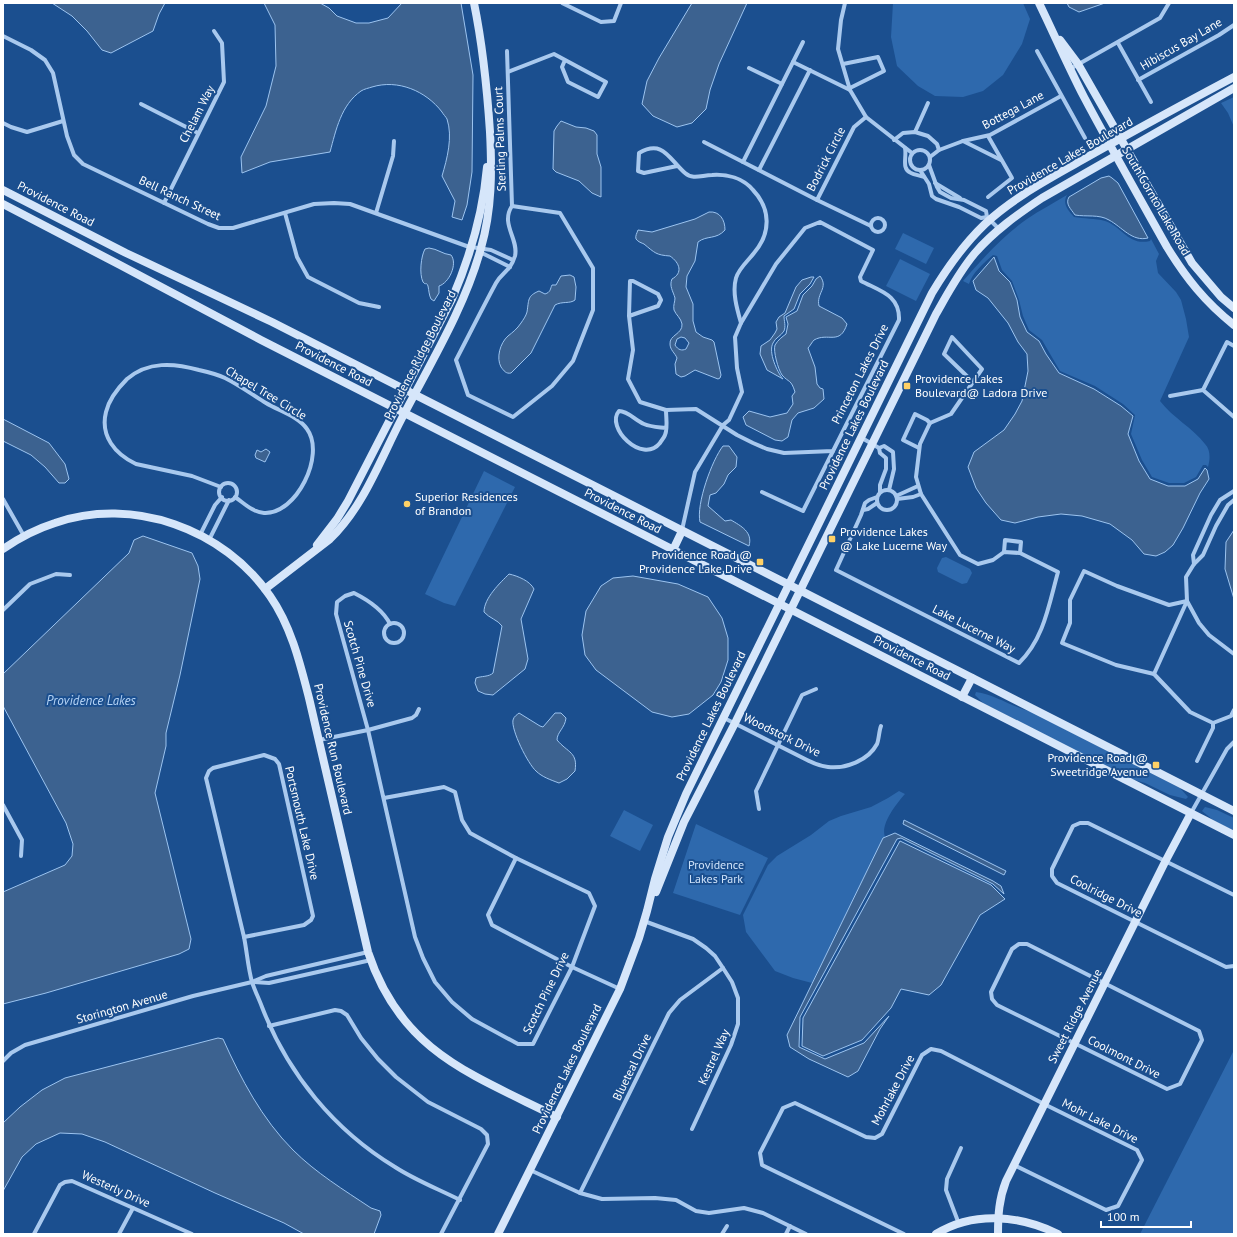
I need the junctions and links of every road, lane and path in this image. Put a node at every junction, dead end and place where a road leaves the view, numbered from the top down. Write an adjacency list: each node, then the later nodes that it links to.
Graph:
1 (474, 3): 35 (street, Providence Ridge Boulevard)
2 (562, 3): 3 (street)
3 (621, 3)
4 (845, 3): 17 (street)
5 (1039, 3): 9 (street, South Gornto Lake Road)
6 (1169, 3): 12 (street)
7 (1234, 25): 24 (street, Hibiscus Bay Lane)
8 (214, 32): 37 (street, Chelam Way)
9 (1054, 33): 18 (street, South Gornto Lake Road); 20 (street, South Gornto Lake Road)
10 (3, 36): 33 (street, Bell Ranch Street)
11 (803, 42): 16 (street)
12 (1118, 43): 18 (street); 24 (street)
13 (507, 51): 22 (street, Sterling Palms Court)
14 (1037, 51): 28 (street)
15 (565, 60): 15 (street, Sterling Palms Court); 22 (street, Sterling Palms Court)
16 (793, 62): 21 (street); 25 (street)
17 (842, 64): 27 (street); 27 (street)
18 (1078, 64): 20 (street); 40 (street, South Gornto Lake Road)
19 (749, 68): 25 (street)
20 (1070, 69): 45 (street, South Gornto Lake Road)
21 (810, 70): 27 (street); 56 (street)
22 (508, 72): 64 (street, Sterling Palms Court)
23 (1234, 77): 40 (street, Providence Lakes Boulevard)
24 (1138, 80): 29 (street)
25 (782, 84): 53 (street)
26 (1234, 88): 47 (street, Providence Lakes Boulevard)
27 (850, 89): 32 (street)
28 (1061, 96): 38 (street, Bottega Lane); 39 (street)
29 (1151, 102)
30 (928, 103): 36 (street)
31 (141, 104): 37 (street)
32 (866, 117): 41 (street); 61 (street, Bodrick Circle)
33 (63, 121): 34 (street); 62 (street, Bell Ranch Street)
34 (3, 123)
35 (490, 132): 70 (street, Providence Ridge Boulevard); 71 (street, Providence Ridge Boulevard)
36 (915, 132): 41 (street); 48 (street)
37 (198, 133): 62 (street, Chelam Way)
38 (988, 136): 44 (street, Bottega Lane); 52 (street)
39 (1086, 138)
40 (1121, 139): 45 (street, Providence Lakes Boulevard); 47 (street, South Gornto Lake Road)
41 (894, 140): 46 (street)
42 (394, 141): 66 (street)
43 (704, 142): 53 (street, Bodrick Circle)
44 (963, 142): 48 (street, Bottega Lane); 52 (street)
45 (1110, 145): 50 (street, South Gornto Lake Road); 67 (street, Providence Lakes Boulevard)
46 (905, 148): 49 (street); 58 (street)
47 (1127, 149): 50 (street, Providence Lakes Boulevard); 77 (street, South Gornto Lake Road)
48 (939, 150): 51 (street, Bottega Lane)
49 (912, 153): 51 (street); 57 (street)
50 (1116, 156): 69 (street, Providence Lakes Boulevard); 80 (street, South Gornto Lake Road)
51 (930, 157): 54 (street)
52 (1002, 160): 60 (street)
53 (743, 162): 56 (street, Bodrick Circle)
54 (929, 165): 57 (street); 67 (street)
55 (677, 166): 55 (street); 79 (street)
56 (759, 170): 61 (street, Bodrick Circle)
57 (920, 170): 58 (street)
58 (924, 177): 67 (street)
59 (3, 190): 72 (street, Providence Road)
60 (988, 197)
61 (817, 200): 68 (street)
62 (164, 203): 65 (street, Bell Ranch Street)
63 (3, 204): 74 (street, Providence Road)
64 (512, 206): 73 (street, Sterling Palms Court); 75 (street, Sterling Palms Court)
65 (285, 213): 66 (street, Bell Ranch Street); 76 (street)
66 (376, 213): 70 (street, Bell Ranch Street)
67 (989, 218): 69 (street); 94 (street, Providence Lakes Boulevard)
68 (871, 226)
69 (999, 230): 95 (street, Providence Lakes Boulevard)
70 (471, 247): 71 (street); 83 (street, Providence Ridge Boulevard)
71 (480, 250): 73 (street); 75 (street); 85 (street, Providence Ridge Boulevard)
72 (126, 253): 74 (street); 83 (street, Providence Road)
73 (513, 260): 75 (street, Sterling Palms Court)
74 (120, 265): 87 (street, Providence Road)
75 (510, 267)
76 (379, 307)
77 (1234, 308)
78 (629, 316): 78 (street); 88 (street)
79 (741, 323): 92 (street, Princeton Lakes Drive); 97 (street, Princeton Lakes Drive)
80 (1234, 325)
81 (1234, 346): 84 (street)
82 (973, 382): 82 (street); 91 (street)
83 (404, 390): 85 (street, Providence Road); 87 (street, Providence Ridge Boulevard)
84 (1203, 390): 86 (street); 90 (street)
85 (414, 395): 89 (street, Providence Ridge Boulevard); 116 (street, Providence Road)
86 (1170, 396)
87 (395, 409): 89 (street, Providence Road); 124 (street, Providence Ridge Boulevard)
88 (666, 410): 92 (street); 93 (street)
89 (404, 414): 121 (street, Providence Road); 124 (street, Providence Ridge Boulevard)
90 (1234, 417)
91 (930, 423): 96 (street); 96 (street)
92 (723, 425): 97 (street); 116 (street, Princeton Lakes Drive)
93 (666, 428): 93 (street)
94 (862, 438): 95 (street); 127 (street, Providence Lakes Boulevard)
95 (875, 446): 100 (street); 103 (street); 129 (street, Providence Lakes Boulevard)
96 (919, 448): 98 (street)
97 (833, 451): 102 (street)
98 (918, 486): 104 (street); 108 (street)
99 (221, 487): 105 (street); 106 (street, Chapel Tree Circle); 106 (street, Chapel Tree Circle)
100 (889, 490): 103 (street); 108 (street)
101 (1234, 491): 114 (street)
102 (762, 492)
103 (880, 492): 107 (street)
104 (921, 494): 108 (street); 122 (street)
105 (222, 497): 110 (street); 117 (street)
106 (235, 497): 110 (street)
107 (877, 497): 112 (street); 113 (street, Lake Lucerne Way)
108 (896, 498): 112 (street)
109 (3, 499): 118 (street)
110 (229, 500): 119 (street)
111 (1234, 500): 115 (street)
112 (877, 503): 113 (street)
113 (863, 510): 123 (street, Lake Lucerne Way)
114 (1207, 524): 115 (street); 125 (street)
115 (1216, 528): 125 (street)
116 (682, 531): 121 (street); 127 (street, Providence Road)
117 (200, 535): 118 (street, Providence Run Boulevard); 119 (street, Providence Run Boulevard)
118 (24, 536): 120 (street, Providence Run Boulevard)
119 (209, 540): 128 (street, Providence Run Boulevard)
120 (3, 549)
121 (673, 550): 131 (street, Providence Road)
122 (1004, 552): 123 (street, Lake Lucerne Way); 123 (street)
123 (1020, 553)
124 (303, 560): 128 (street, Providence Ridge Boulevard)
125 (1194, 564): 130 (street)
126 (70, 575): 132 (street)
127 (789, 584): 129 (street, Providence Road); 131 (street, Providence Lakes Boulevard)
128 (265, 589): 147 (street, Providence Run Boulevard)
129 (801, 591): 133 (street, Providence Lakes Boulevard); 137 (street, Providence Road)
130 (1187, 601): 135 (street); 136 (street); 136 (street)
131 (779, 604): 133 (street, Providence Road); 142 (street, Providence Lakes Boulevard)
132 (3, 610)
133 (791, 610): 139 (street, Providence Road); 143 (street, Providence Lakes Boulevard)
134 (390, 624): 134 (street, Scotch Pine Drive); 146 (street, Scotch Pine Drive)
135 (1234, 654)
136 (1154, 674): 144 (street)
137 (972, 678): 139 (street); 151 (street, Providence Road)
138 (816, 689): 149 (street)
139 (962, 697): 156 (street, Providence Road)
140 (419, 710): 146 (street)
141 (1234, 710): 144 (street)
142 (724, 718): 143 (street, Woodstork Drive); 162 (street, Providence Lakes Boulevard)
143 (735, 723): 149 (street, Woodstork Drive); 162 (street, Providence Lakes Boulevard)
144 (1212, 723): 150 (street)
145 (880, 726): 149 (street, Woodstork Drive)
146 (368, 730): 147 (street); 152 (street, Scotch Pine Drive)
147 (318, 740): 166 (street, Providence Run Boulevard)
148 (1234, 742): 151 (street)
149 (777, 745): 154 (street)
150 (1197, 761)
151 (1200, 794): 155 (street, Providence Road); 156 (street)
152 (384, 798): 159 (street, Scotch Pine Drive); 168 (street, Scotch Pine Drive)
153 (3, 805): 158 (street)
154 (759, 809)
155 (1234, 811)
156 (1191, 813): 157 (street, Providence Road); 160 (street, Sweet Ridge Avenue)
157 (1234, 835)
158 (21, 856)
159 (516, 858): 168 (street, Scotch Pine Drive); 168 (street)
160 (1165, 862): 161 (street, Coolridge Drive); 164 (street, Sweet Ridge Avenue); 164 (street, Coolridge Drive)
161 (1234, 895)
162 (647, 911): 163 (street, Providence Lakes Boulevard)
163 (644, 921): 169 (street, Kestrel Way); 172 (street, Providence Lakes Boulevard)
164 (1135, 922): 167 (street, Coolridge Drive); 171 (street, Sweet Ridge Avenue)
165 (244, 937): 165 (street, Portsmouth Lake Drive); 170 (street, Portsmouth Lake Drive)
166 (369, 956): 170 (street, Storington Avenue); 170 (street, Storington Avenue); 177 (street, Providence Run Boulevard)
167 (1234, 966)
168 (572, 967): 172 (street)
169 (724, 968): 178 (street, Kestrel Way); 182 (street, Blueteal Drive)
170 (252, 982): 173 (street, Portsmouth Lake Drive); 175 (street, Storington Avenue)
171 (1105, 983): 174 (street, Sweet Ridge Avenue); 174 (street, Coolmont Drive); 174 (street, Coolmont Drive)
172 (620, 989): 177 (street, Providence Lakes Boulevard)
173 (269, 1026): 183 (street, Portsmouth Lake Drive); 183 (street)
174 (1075, 1043): 176 (street, Sweet Ridge Avenue)
175 (3, 1061)
176 (1044, 1104): 180 (street, Sweet Ridge Avenue); 180 (street, Mohr Lake Drive); 198 (street, Mohrlake Drive)
177 (557, 1117): 181 (street, Providence Lakes Boulevard)
178 (692, 1128)
179 (961, 1148): 186 (street)
180 (1014, 1165): 185 (street, Sweet Ridge Avenue)
181 (530, 1170): 182 (street); 194 (street, Providence Lakes Boulevard)
182 (580, 1193): 188 (street)
183 (460, 1200): 193 (street)
184 (133, 1208): 190 (street, Westerly Drive); 191 (street); 192 (street, Westerly Drive)
185 (998, 1218): 186 (street); 200 (street, Sweet Ridge Avenue); 201 (street)
186 (959, 1224): 199 (street)
187 (726, 1226): 195 (street)
188 (790, 1226): 189 (street); 196 (street)
189 (799, 1232): 197 (street)
190 (34, 1234)
191 (119, 1234)
192 (192, 1234)
193 (441, 1234)
194 (498, 1234)
195 (722, 1234)
196 (786, 1234)
197 (806, 1234)
198 (904, 1234)
199 (936, 1234)
200 (998, 1234)
201 (1058, 1234)

